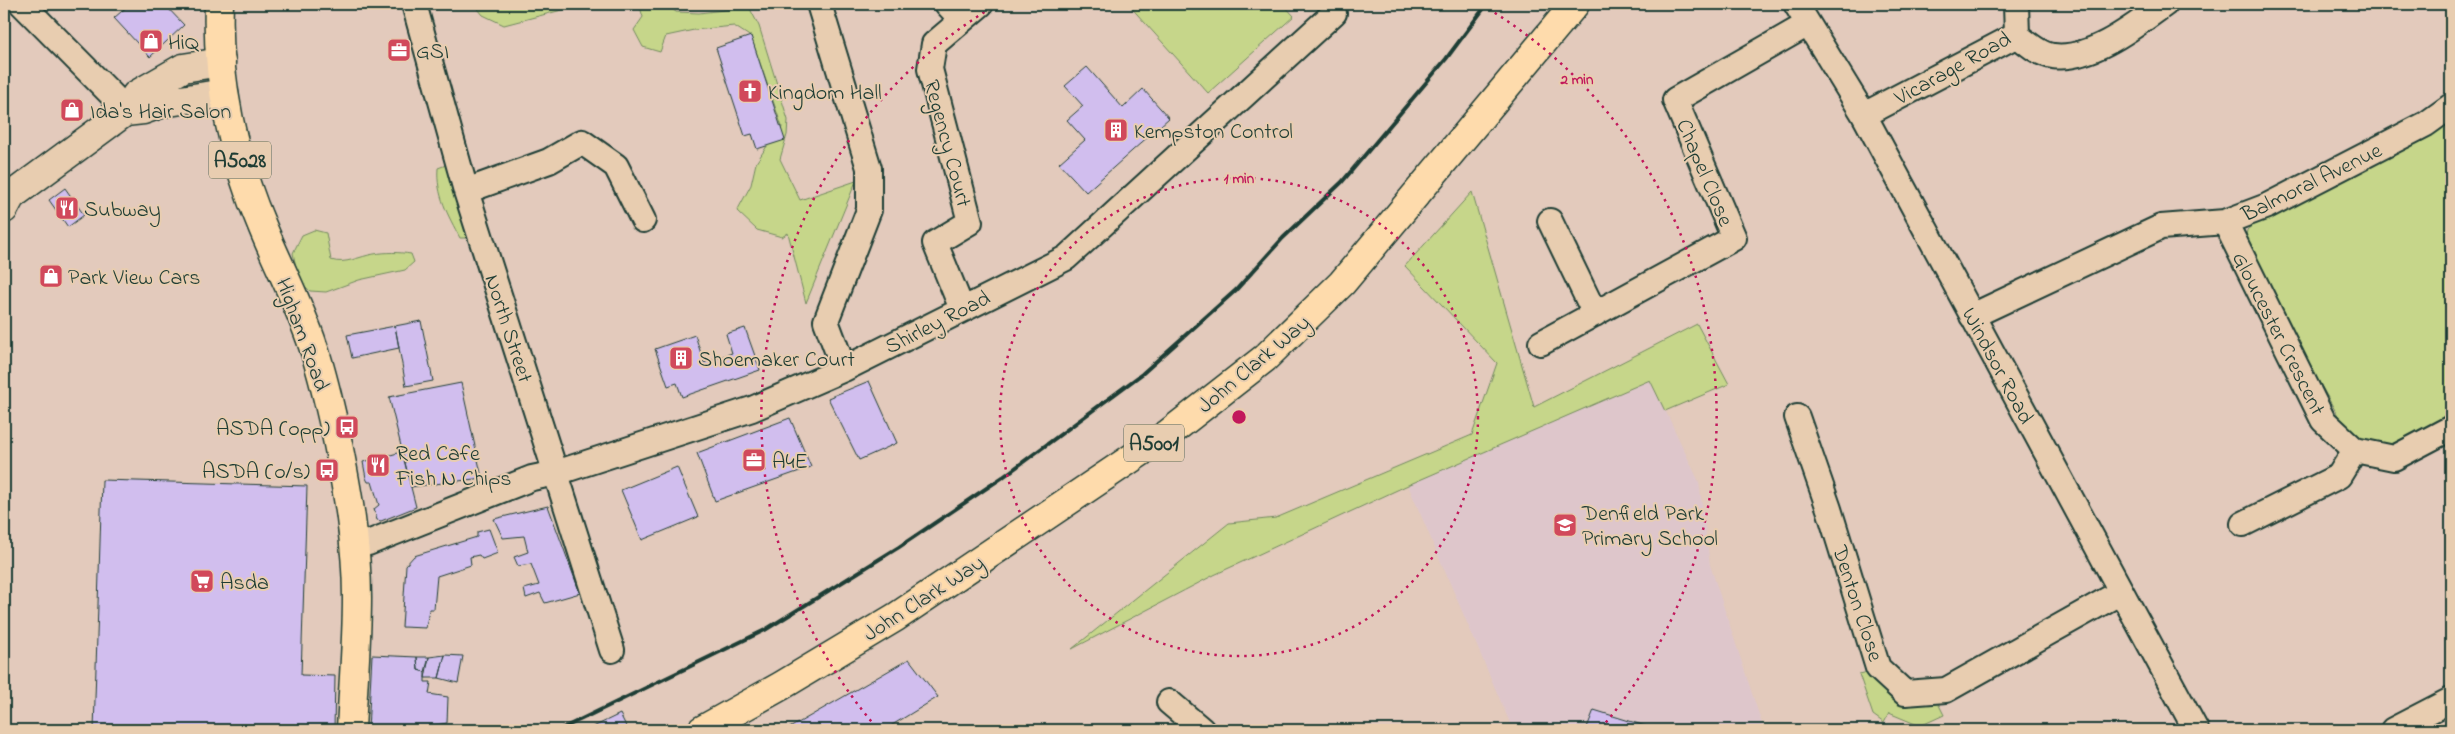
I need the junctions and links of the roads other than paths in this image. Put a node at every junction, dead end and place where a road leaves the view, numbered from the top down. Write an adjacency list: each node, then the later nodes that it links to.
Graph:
1 (22, 4): 17 (street)
2 (219, 4): 14 (main road, Higham Road / A5028)
3 (414, 4): 19 (street, North Street)
4 (819, 4): 28 (street)
5 (981, 4): 10 (street, Regency Court)
6 (1575, 4): 40 (main road, John Clark Way / A5001)
7 (1796, 4): 12 (street, Windsor Road)
8 (2016, 4): 13 (street, Vicarage Road)
9 (2165, 4): 13 (street)
10 (955, 12): 24 (street, Regency Court)
11 (1334, 14): 24 (street, Shirley Road)
12 (1808, 24): 18 (street, Windsor Road); 25 (street, Chapel Close)
13 (2017, 35): 18 (street, Vicarage Road)
14 (221, 62): 15 (main road, Higham Road / A5028); 17 (main road)
15 (224, 93): 17 (main road); 34 (main road, Higham Road / A5028)
16 (2451, 106): 23 (street, Balmoral Avenue)
17 (125, 112): 20 (main road)
18 (1864, 115): 26 (street, Windsor Road)
19 (466, 191): 21 (street); 32 (street, North Street)
20 (6, 201)
21 (643, 220)
22 (1550, 221): 25 (street)
23 (2225, 222): 26 (street, Balmoral Avenue); 31 (street, Gloucester Crescent)
24 (962, 309): 28 (street, Shirley Road)
25 (1595, 314): 27 (street, Chapel Close)
26 (1972, 316): 35 (street, Windsor Road)
27 (1541, 344)
28 (844, 369): 32 (street, Shirley Road)
29 (1797, 417): 35 (street, Denton Close)
30 (2451, 428): 31 (street)
31 (2354, 450): 33 (street)
32 (556, 473): 34 (street, Shirley Road); 36 (street, North Street)
33 (2243, 524)
34 (355, 544): 39 (main road, Higham Road / A5028)
35 (2121, 592): 42 (street, Windsor Road)
36 (612, 650)
37 (2451, 700): 43 (street)
38 (1169, 702): 41 (street)
39 (351, 730)
40 (702, 730)
41 (1202, 730)
42 (2196, 730)
43 (2393, 730)

